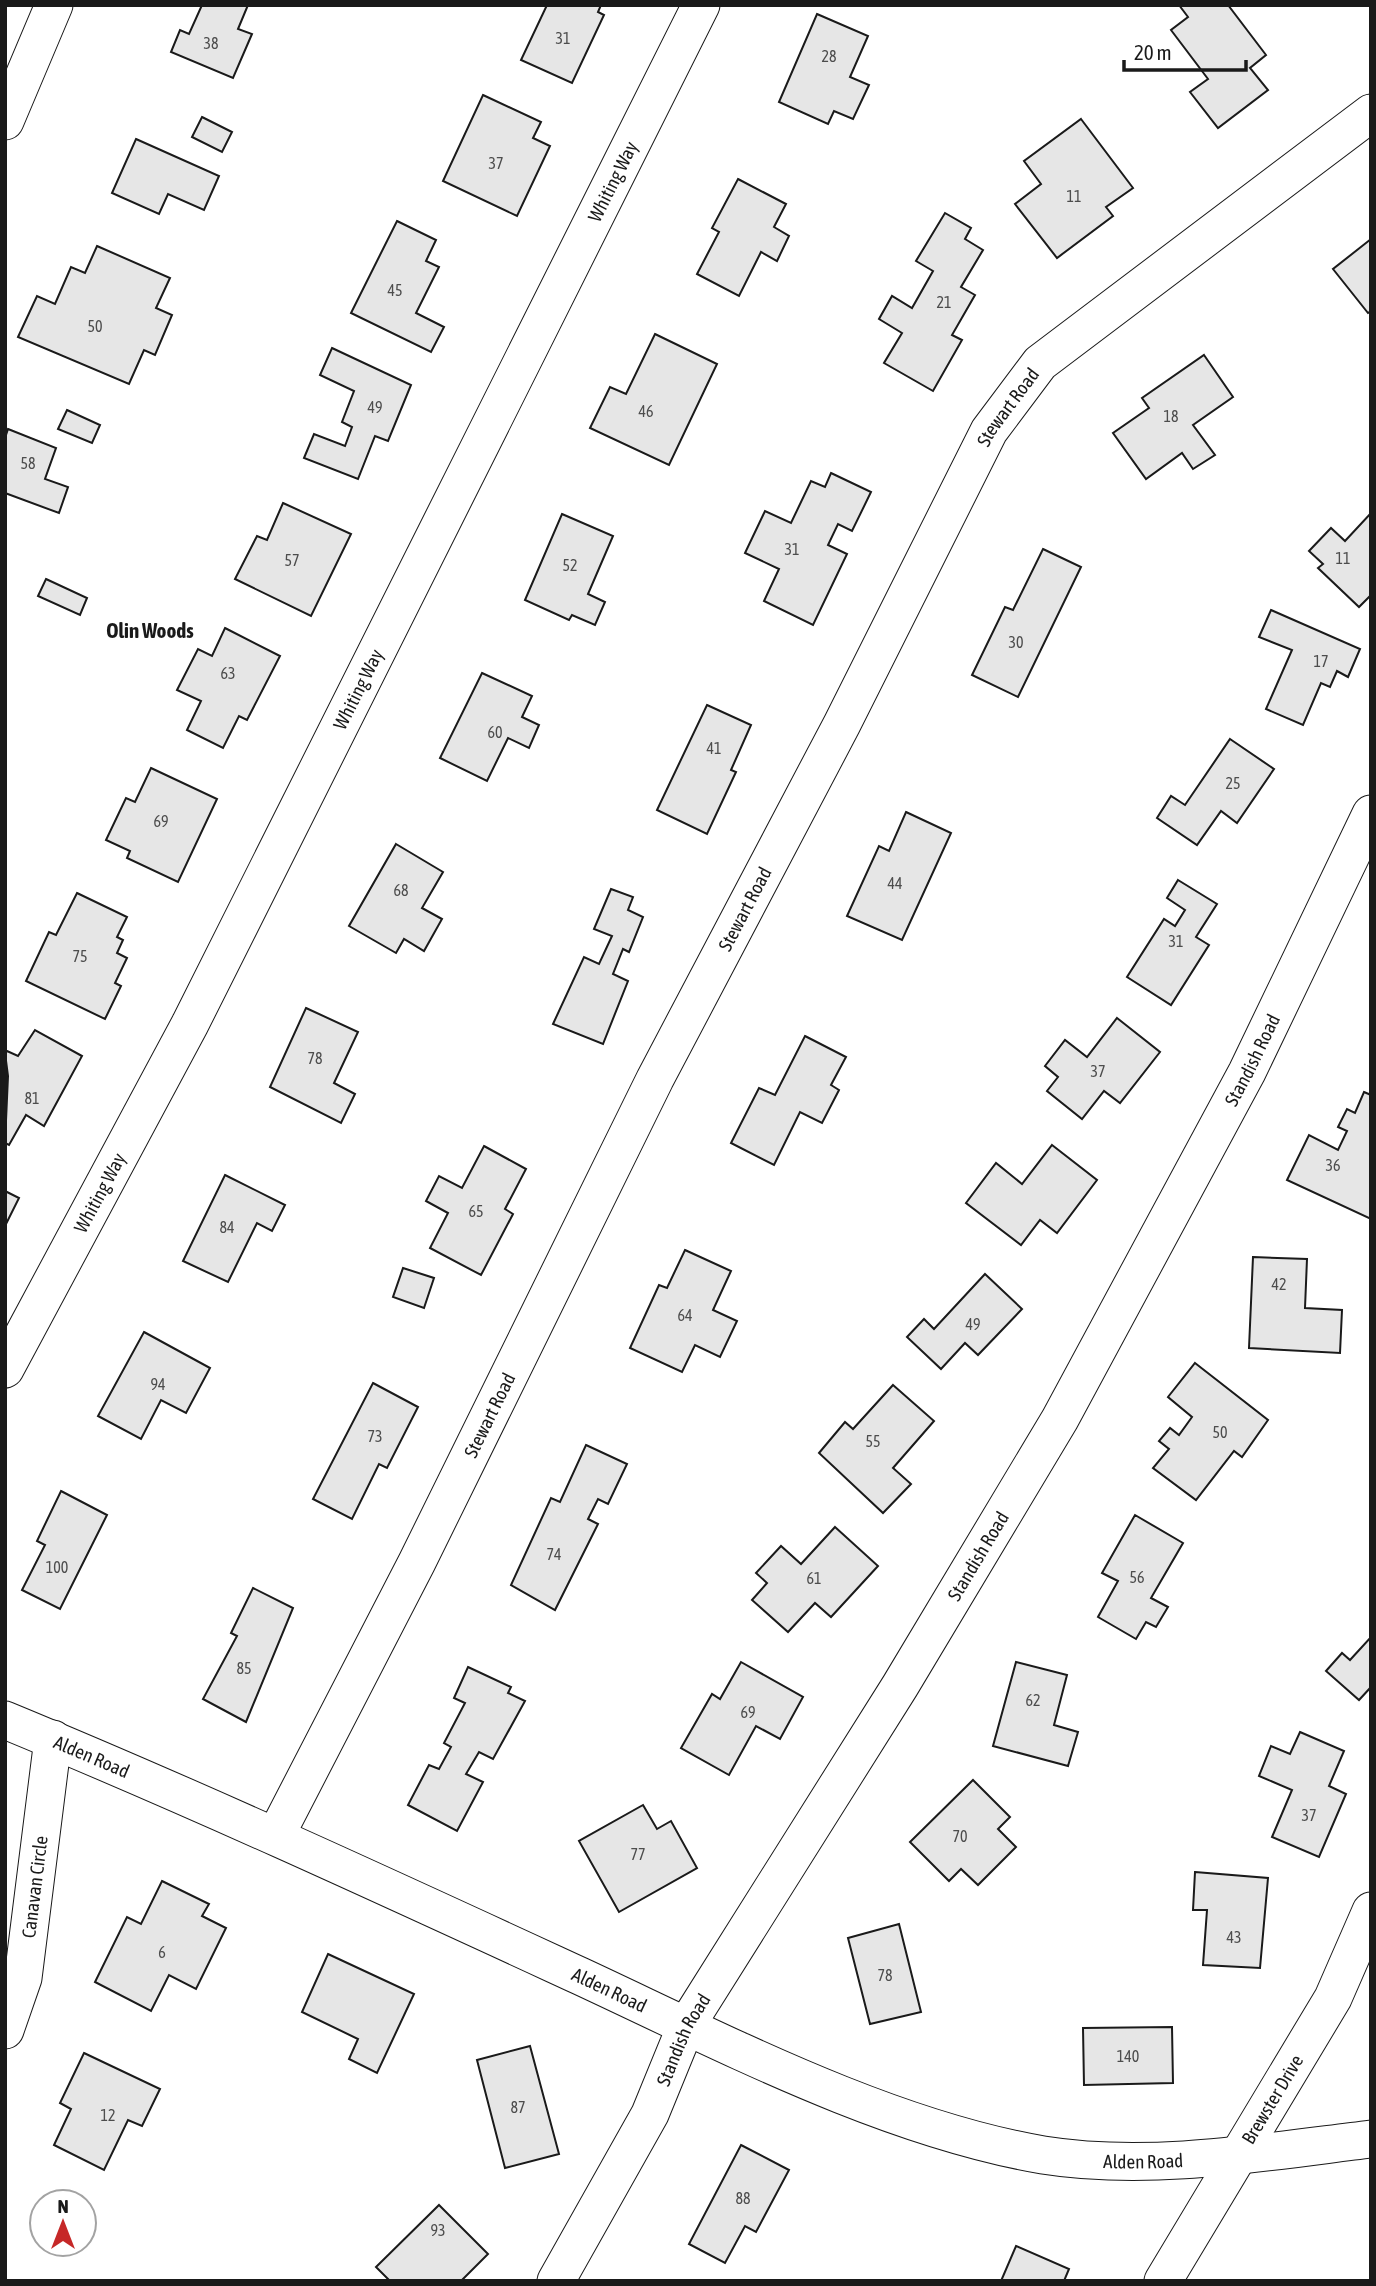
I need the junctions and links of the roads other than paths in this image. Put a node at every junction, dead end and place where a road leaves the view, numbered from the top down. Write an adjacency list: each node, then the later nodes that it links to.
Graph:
1 (54, 5): 4 (street)
2 (701, 5): 6 (street, Whiting Way)
3 (1371, 113): 9 (street, Stewart Road)
4 (5, 121)
5 (1371, 814): 11 (street, Standish Road)
6 (5, 1369)
7 (5, 1720): 8 (street, Alden Road)
8 (53, 1740): 9 (street, Alden Road); 12 (street, Canavan Circle)
9 (276, 1835): 11 (street, Alden Road)
10 (1371, 1911): 14 (street, Brewster Drive)
11 (685, 2026): 14 (street, Alden Road); 15 (street, Standish Road)
12 (5, 2030)
13 (1371, 2140): 14 (street, Alden Road)
14 (1237, 2155): 16 (street, Brewster Drive)
15 (556, 2281)
16 (1163, 2281)

